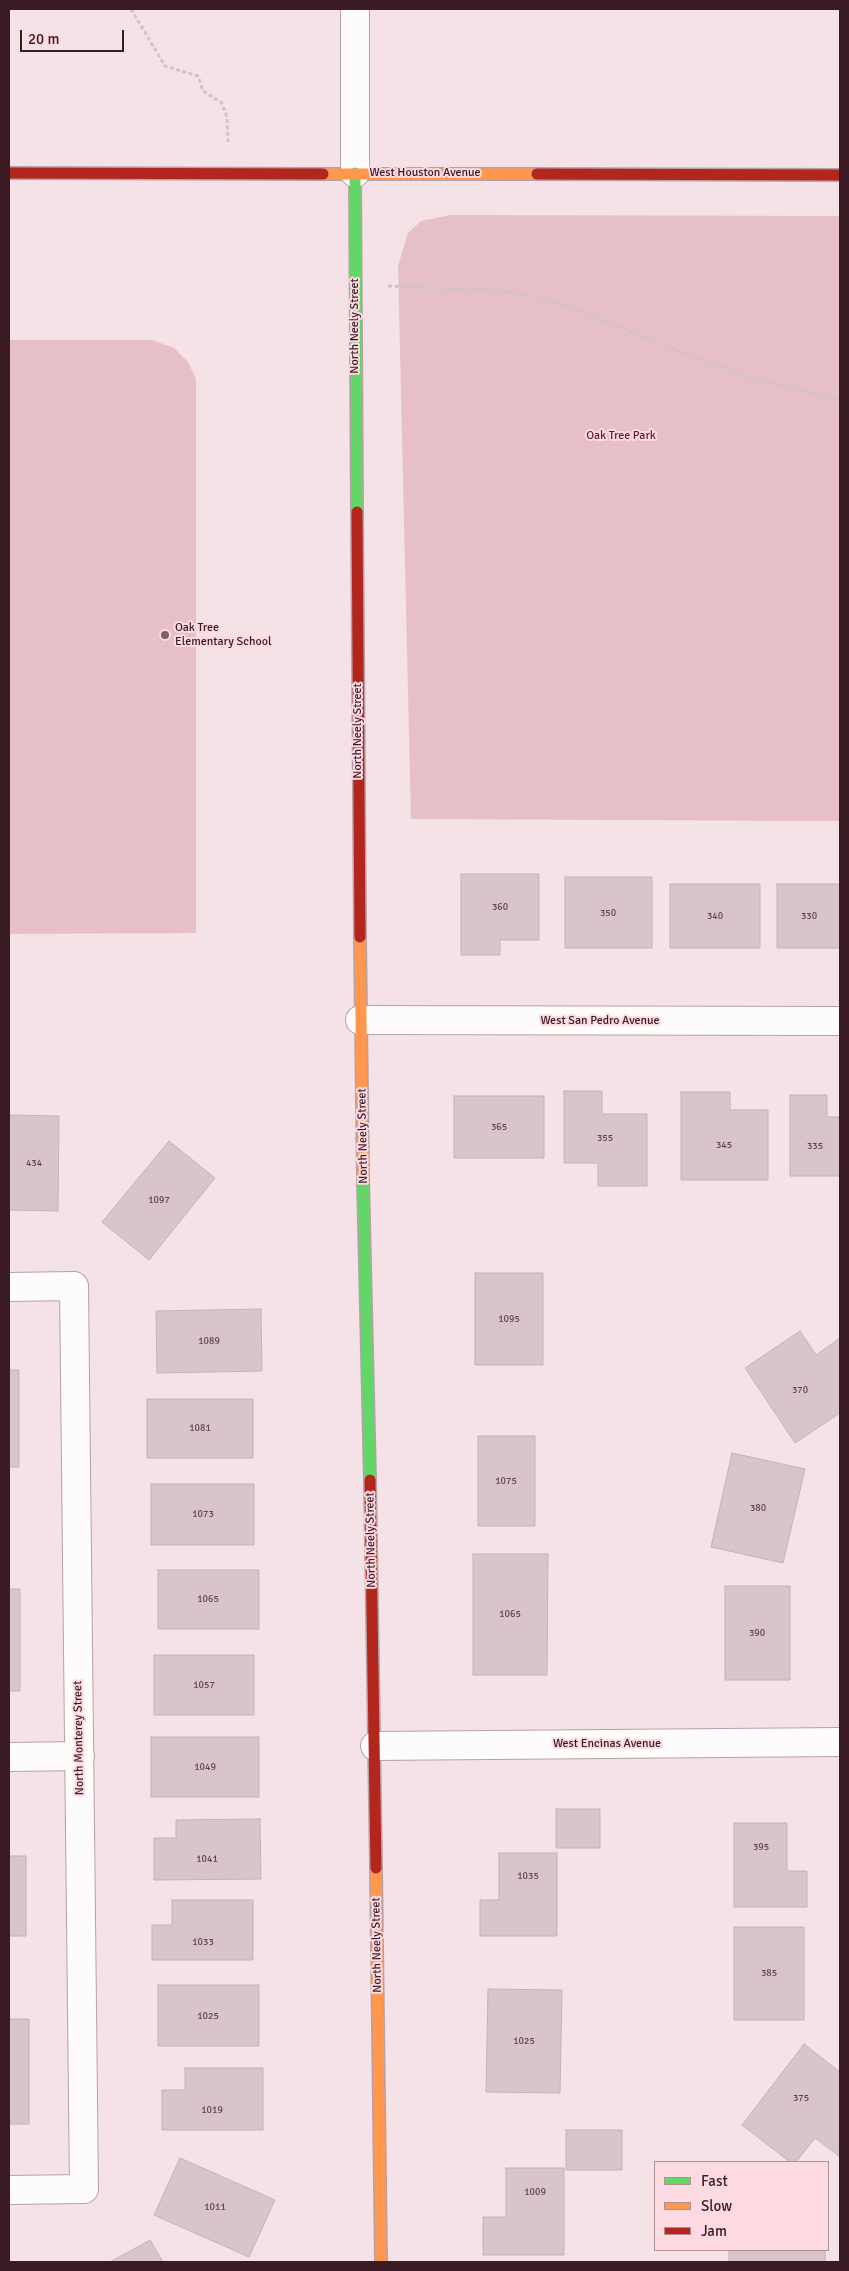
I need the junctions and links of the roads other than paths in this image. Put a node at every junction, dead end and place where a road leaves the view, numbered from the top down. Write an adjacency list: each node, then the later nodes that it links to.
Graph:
1 (355, 9): 3 (street, North Neely Street)
2 (9, 173): 3 (street, West Houston Avenue)
3 (355, 173): 4 (street, West Houston Avenue); 5 (street, North Neely Street)
4 (840, 175)
5 (360, 1020): 6 (street, West San Pedro Avenue); 9 (street, North Neely Street)
6 (840, 1021)
7 (9, 1288): 10 (street, North Monterey Street)
8 (840, 1742): 9 (street, West Encinas Avenue)
9 (374, 1746): 13 (street, North Neely Street)
10 (80, 1756): 11 (street); 12 (street, North Monterey Street)
11 (9, 1758)
12 (9, 2190)
13 (381, 2262)

